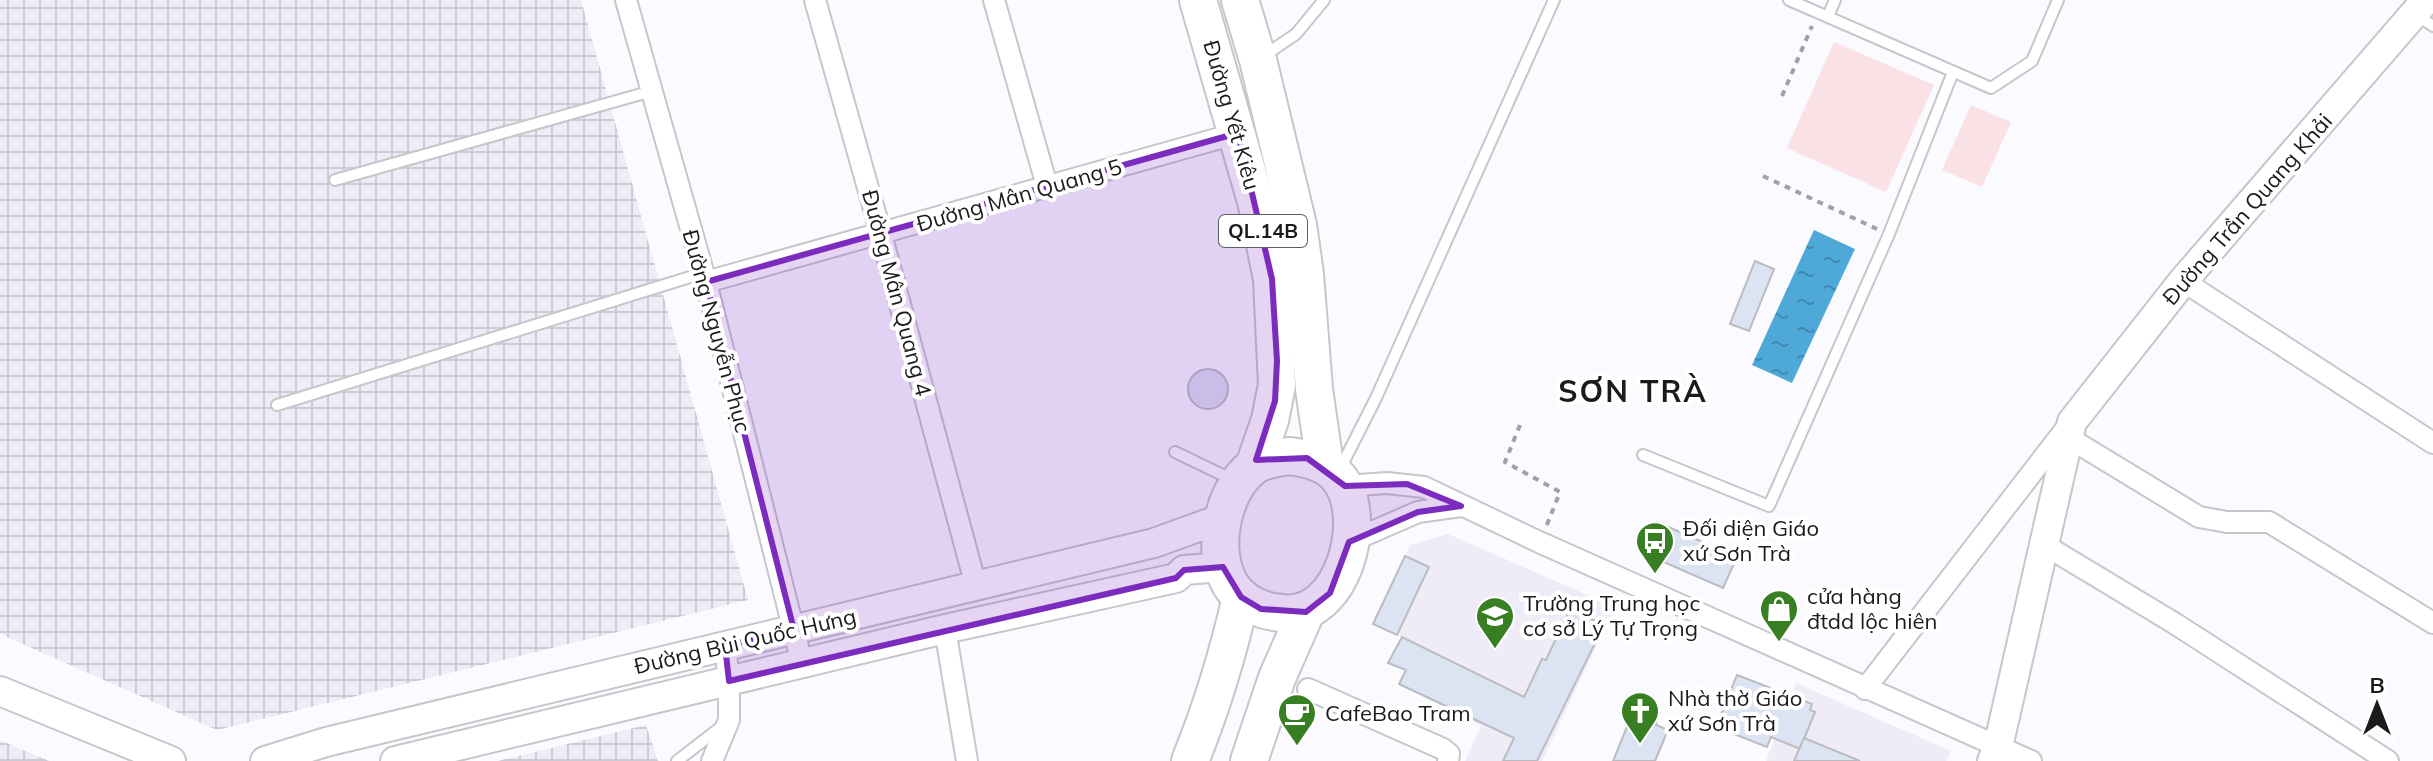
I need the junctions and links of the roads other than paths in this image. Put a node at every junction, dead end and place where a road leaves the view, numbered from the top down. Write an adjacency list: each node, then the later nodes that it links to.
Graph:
1 (626, 0): 15 (street, Đường Nguyễn Phục)
2 (815, 0): 19 (street, Đường Mân Quang 4)
3 (994, 0): 18 (street)
4 (1198, 0): 16 (highway, Đường Yết Kiêu / QL.14B)
5 (1240, 0): 13 (highway, Đường Yết Kiêu / QL.14B)
6 (1324, 0): 13 (lane)
7 (1554, 0): 28 (lane)
8 (1789, 0): 12 (lane)
9 (1835, 0): 12 (lane)
10 (2058, 0): 14 (lane)
11 (2425, 13): 21 (street, Đường Trần Quang Khải)
12 (1823, 14): 14 (lane)
13 (1258, 60): 28 (highway, Đường Yết Kiêu / QL.14B)
14 (1953, 72): 26 (lane)
15 (652, 91): 17 (lane); 20 (street, Đường Nguyễn Phục)
16 (1238, 133): 18 (street, Đường Mân Quang 5); 27 (highway, Đường Yết Kiêu / QL.14B)
17 (335, 180)
18 (1047, 186): 19 (street, Đường Mân Quang 5)
19 (881, 234): 20 (street, Đường Mân Quang 5); 34 (street, Đường Mân Quang 4)
20 (705, 278): 22 (lane); 38 (street, Đường Nguyễn Phục)
21 (2183, 281): 23 (street, Đường Trần Quang Khải); 24 (street)
22 (277, 405)
23 (2070, 430): 32 (street, Đường Trần Quang Khải); 36 (street); 43 (street, Đường Trần Quang Khải)
24 (2433, 443)
25 (1175, 452): 27 (lane)
26 (1643, 455)
27 (1246, 475): 28 (highway); 30 (highway)
28 (1335, 475): 29 (street); 31 (highway)
29 (1461, 506): 31 (street); 43 (street)
30 (1223, 518): 33 (highway); 34 (street, Đường Bùi Quốc Hưng)
31 (1349, 542): 35 (highway)
32 (2043, 544): 46 (street, Đường Trần Quang Khải); 57 (street)
33 (1232, 582): 35 (highway); 37 (street, Đường Bùi Quốc Hưng); 53 (highway)
34 (976, 586): 38 (street, Đường Bùi Quốc Hưng)
35 (1306, 612): 54 (highway)
36 (2433, 623)
37 (945, 629): 40 (street, Đường Bùi Quốc Hưng); 52 (street)
38 (794, 630): 39 (street, Đường Bùi Quốc Hưng); 40 (street, Đường Nguyễn Phục)
39 (725, 646): 41 (street); 48 (street, Đường Bùi Quốc Hưng)
40 (802, 663): 41 (street, Đường Bùi Quốc Hưng)
41 (729, 681): 45 (street); 49 (street, Đường Bùi Quốc Hưng)
42 (1308, 689): 55 (street)
43 (1865, 689): 46 (street)
44 (0, 691): 47 (street)
45 (729, 720): 50 (lane); 51 (street)
46 (1995, 754): 56 (street)
47 (171, 761)
48 (265, 761)
49 (395, 761)
50 (677, 761)
51 (712, 761)
52 (967, 761)
53 (1190, 761)
54 (1249, 761)
55 (1448, 761)
56 (2031, 761)
57 (2388, 761)

